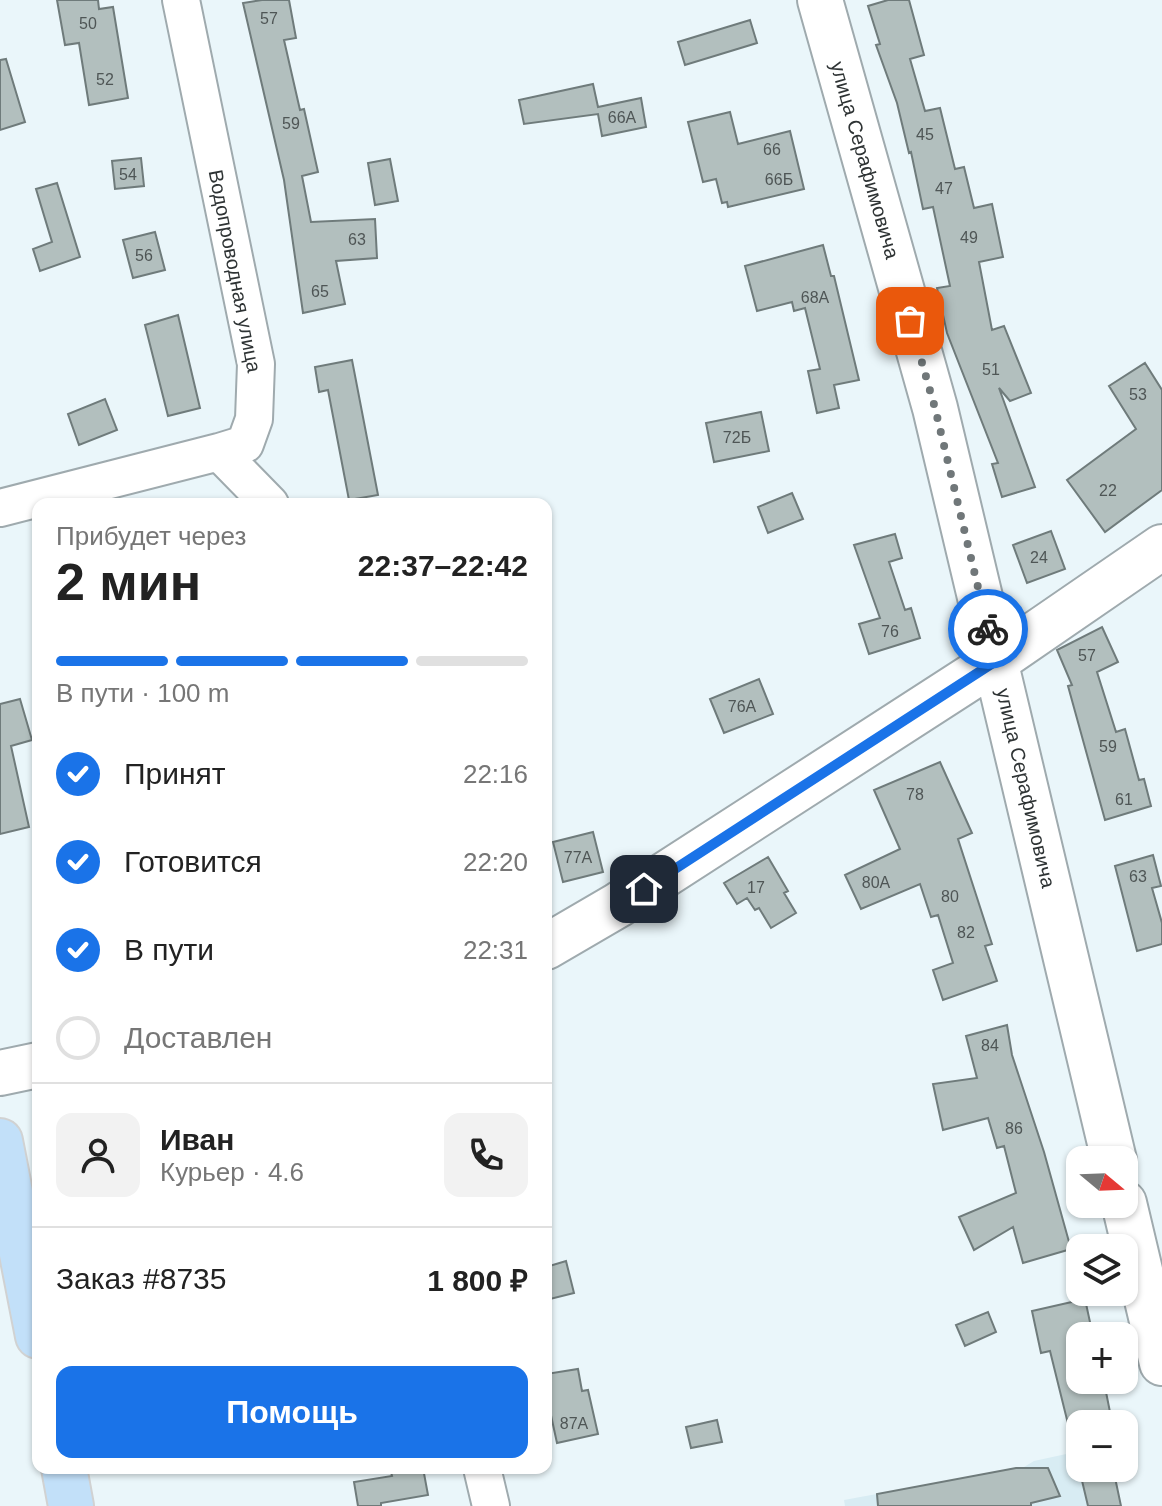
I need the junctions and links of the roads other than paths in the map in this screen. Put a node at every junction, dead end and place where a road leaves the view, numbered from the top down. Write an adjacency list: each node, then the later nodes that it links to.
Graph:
1 (181, 0): 3 (street, Водопроводная улица)
2 (820, 0): 9 (street, улица Серафимовича)
3 (219, 452): 4 (street); 5 (street)
4 (39, 498)
5 (264, 498)
6 (32, 500): 7 (street)
7 (0, 508)
8 (1162, 547): 9 (street)
9 (996, 661): 10 (street); 14 (street, улица Серафимовича)
10 (552, 944)
11 (32, 1066): 12 (street)
12 (0, 1073)
13 (0, 1141): 16 (main road)
14 (1111, 1146)
15 (1128, 1218): 17 (street)
16 (32, 1305)
17 (1162, 1363)
18 (65, 1474): 20 (main road)
19 (483, 1474): 21 (street)
20 (71, 1506)
21 (491, 1506)

